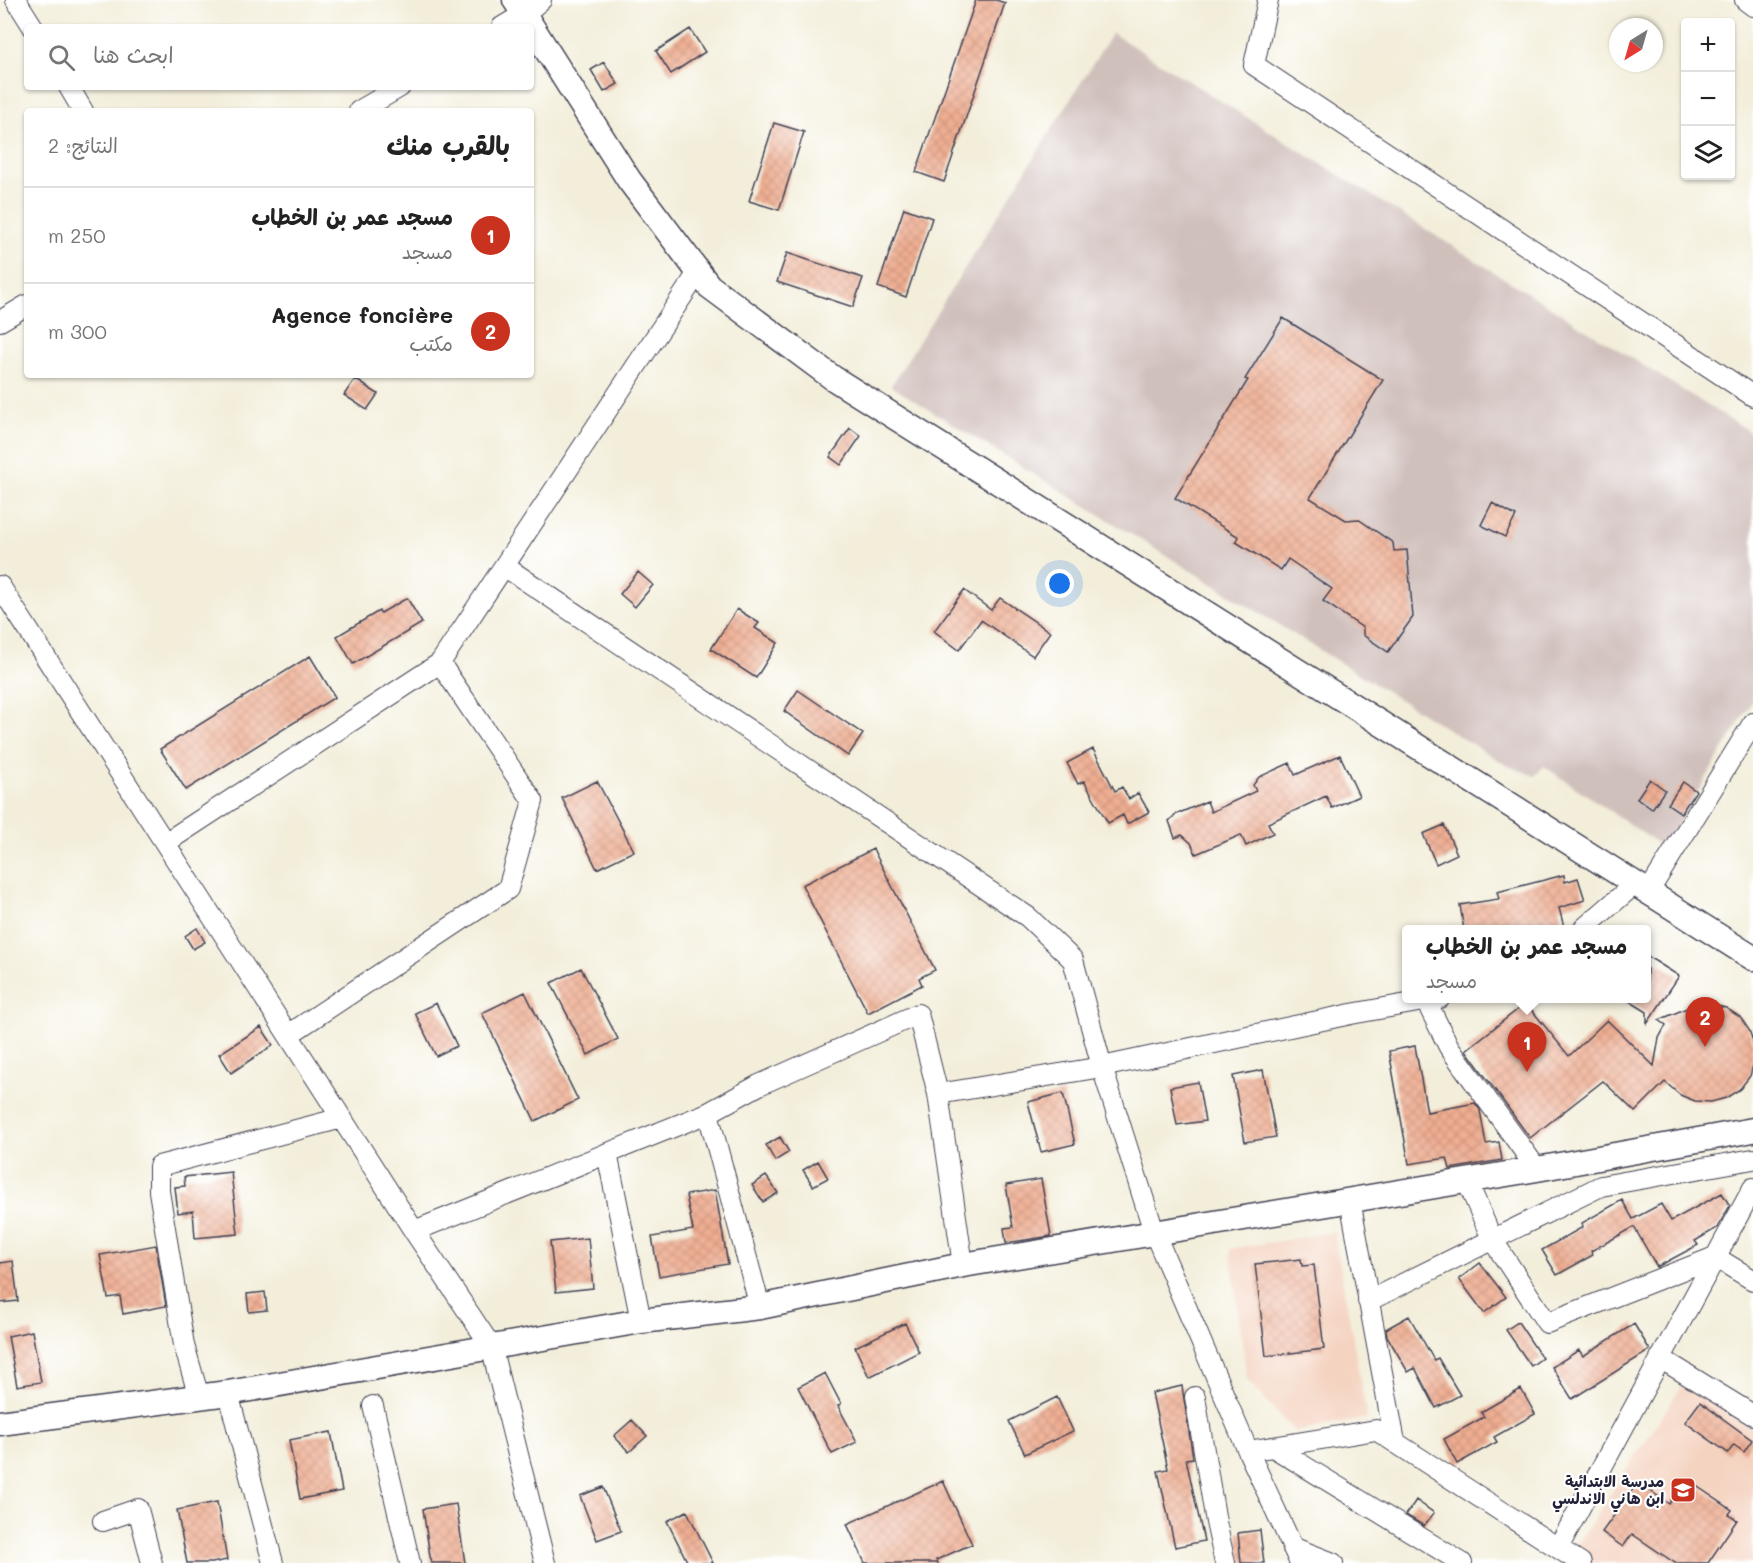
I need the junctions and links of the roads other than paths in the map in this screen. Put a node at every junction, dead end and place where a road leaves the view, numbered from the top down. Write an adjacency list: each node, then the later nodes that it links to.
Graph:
1 (16, 0): 6 (street)
2 (1268, 0): 15 (street)
3 (1745, 0): 5 (street)
4 (527, 5): 7 (street); 12 (main road)
5 (1753, 6)
6 (31, 24)
7 (505, 24)
8 (71, 90): 10 (street)
9 (395, 90): 11 (street)
10 (81, 108)
11 (364, 108)
12 (699, 271): 16 (street); 21 (main road)
13 (24, 307): 14 (street)
14 (0, 321)
15 (1753, 396)
16 (504, 566): 18 (street); 27 (street)
17 (0, 586): 20 (street)
18 (440, 663): 20 (street); 26 (street)
19 (1753, 723): 21 (street)
20 (165, 843): 26 (street)
21 (1643, 887): 22 (street); 23 (main road)
22 (1589, 925)
23 (1753, 958)
24 (1415, 1003): 27 (street)
25 (1434, 1003): 34 (street)
26 (288, 1035): 30 (street)
27 (1102, 1066): 28 (street); 39 (street)
28 (938, 1094): 29 (street); 42 (street)
29 (708, 1113): 32 (street); 45 (street)
30 (342, 1118): 38 (street); 50 (street)
31 (1753, 1130): 34 (main road)
32 (607, 1153): 38 (street); 46 (street)
33 (1753, 1159): 40 (street)
34 (1537, 1169): 35 (main road)
35 (1467, 1181): 37 (main road); 40 (street)
36 (1753, 1188): 41 (street)
37 (1350, 1200): 39 (main road); 44 (street)
38 (414, 1231): 47 (street)
39 (1154, 1232): 42 (main road); 57 (street)
40 (1492, 1239): 41 (street); 44 (street)
41 (1715, 1257): 43 (street); 48 (street)
42 (963, 1265): 45 (main road)
43 (1753, 1280)
44 (1368, 1301): 55 (street)
45 (760, 1307): 46 (main road)
46 (641, 1322): 47 (main road)
47 (491, 1346): 49 (main road); 64 (street)
48 (1660, 1358): 53 (street); 60 (street)
49 (228, 1393): 50 (main road); 62 (street)
50 (199, 1397): 54 (main road)
51 (1195, 1397): 65 (street)
52 (373, 1406): 63 (street)
53 (1753, 1415)
54 (0, 1423)
55 (1395, 1442): 56 (street); 60 (street)
56 (1273, 1447): 57 (street); 67 (street)
57 (1248, 1451): 59 (street)
58 (103, 1521): 61 (street)
59 (1296, 1555): 66 (street)
60 (1568, 1557)
61 (152, 1563)
62 (273, 1563)
63 (410, 1563)
64 (545, 1563)
65 (1225, 1563)
66 (1333, 1563)
67 (1462, 1563)

